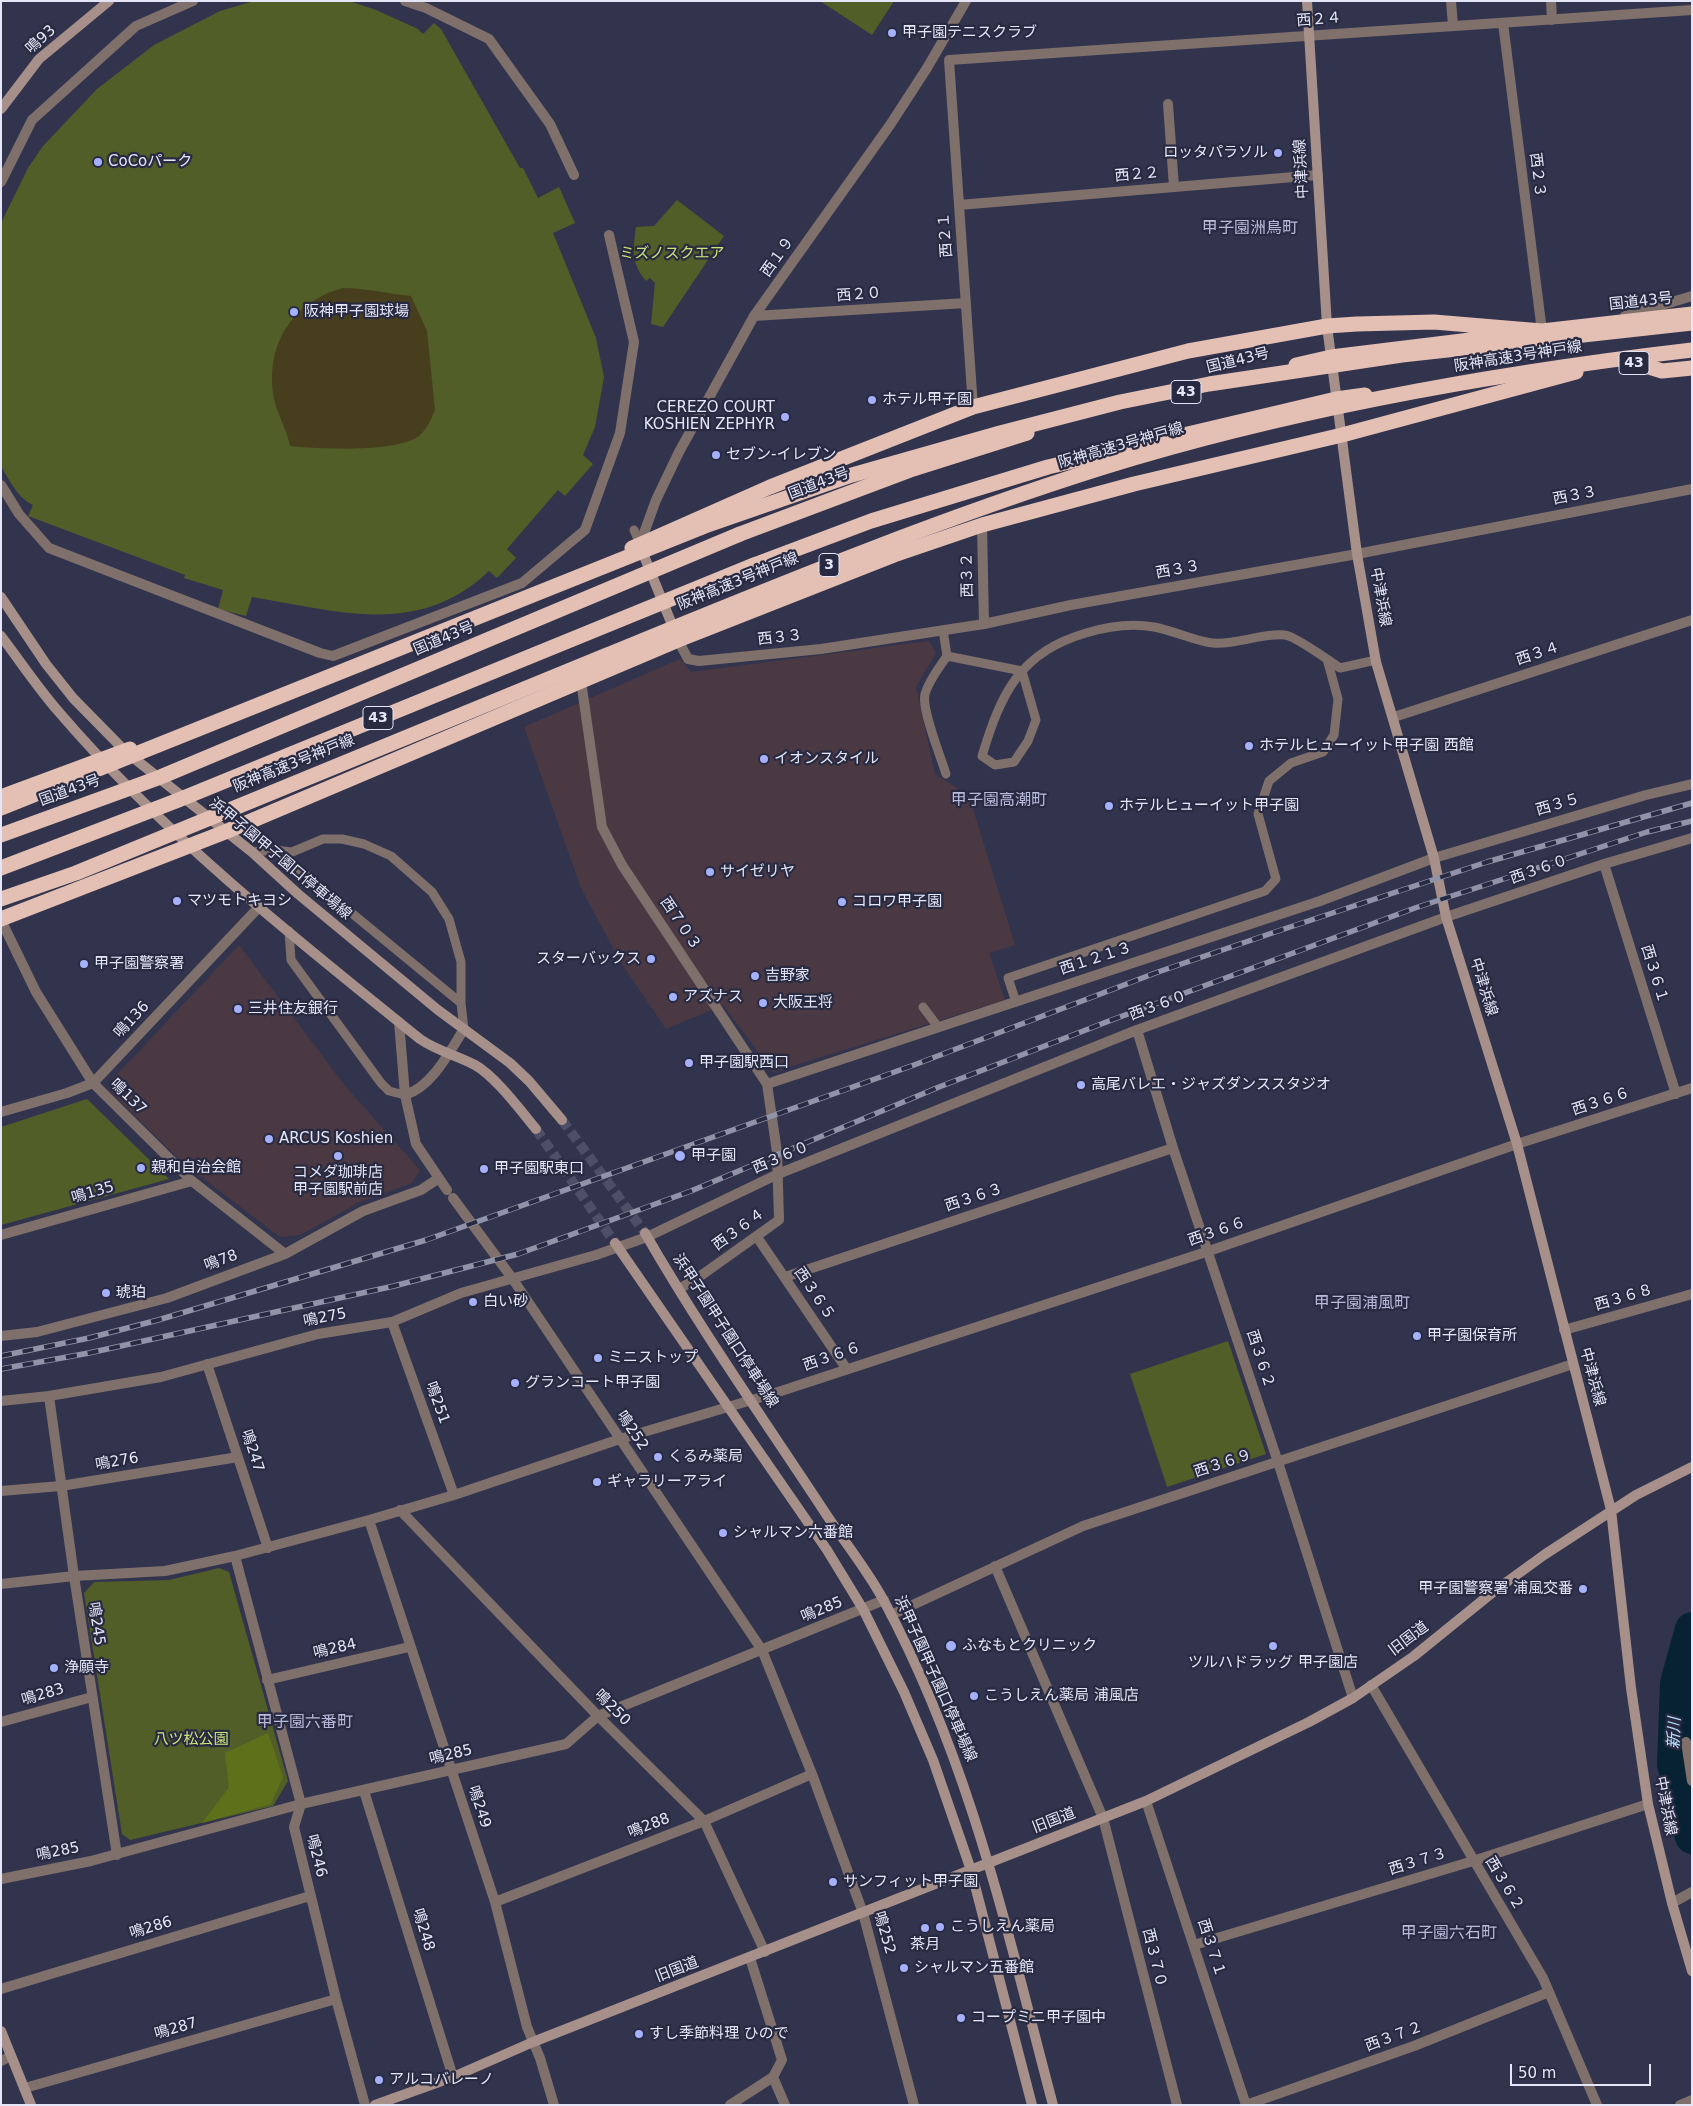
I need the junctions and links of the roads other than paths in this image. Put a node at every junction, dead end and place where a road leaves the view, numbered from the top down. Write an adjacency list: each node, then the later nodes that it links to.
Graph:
1 (109, 1): 16 (street, 鳴93)
2 (193, 1): 19 (street)
3 (405, 1): 17 (street)
4 (966, 1): 13 (street, 西１９)
5 (1307, 1): 12 (street, 中津浜線)
6 (1451, 1): 11 (street)
7 (1551, 1): 9 (street)
8 (1692, 10): 9 (street, 西２４)
9 (1552, 20): 10 (street, 西２４)
10 (1503, 23): 11 (street, 西２４); 32 (street, 西２３)
11 (1453, 25): 12 (street, 西２４)
12 (1310, 36): 14 (street, 西２４); 18 (street, 中津浜線)
13 (939, 48): 14 (street); 27 (street, 西１９)
14 (949, 60): 21 (street, 西２１)
15 (1168, 104): 20 (street)
16 (1, 109)
17 (574, 175)
18 (1318, 175): 20 (street, 西２２); 31 (street, 中津浜線)
19 (1, 182)
20 (1174, 187): 21 (street, 西２２)
21 (959, 205): 24 (street, 西２１)
22 (609, 235): 44 (street)
23 (1692, 296): 30 (street)
24 (966, 303): 27 (street, 西２０); 42 (street, 西２１)
25 (1692, 307): 28 (highway)
26 (1692, 314): 28 (highway, 国道43号 / 43)
27 (754, 316): 48 (street, 西１９)
28 (1648, 319): 30 (highway, 国道43号 / 43)
29 (1692, 323): 67 (highway, 阪神高速3号神戸線, bridge)
30 (1595, 324): 32 (highway, 国道43号 / 43)
31 (1327, 326): 32 (highway); 34 (street, 中津浜線); 42 (highway)
32 (1542, 331): 34 (highway, 国道43号 / 43)
33 (1692, 350): 77 (highway, 阪神高速3号神戸線 / 3, bridge)
34 (1331, 356): 41 (street, 中津浜線); 69 (highway, 国道43号 / 43, bridge)
35 (1692, 356): 36 (highway, 43)
36 (1636, 363): 38 (highway); 39 (highway, 43)
37 (1692, 368): 38 (highway)
38 (1662, 371): 40 (street)
39 (1576, 372): 41 (highway, 43); 43 (highway)
40 (1692, 374)
41 (1336, 399): 43 (street, 中津浜線); 76 (highway, 43, bridge)
42 (973, 407): 48 (highway)
43 (1342, 435): 46 (highway); 49 (street, 中津浜線)
44 (1, 485)
45 (1692, 489): 49 (street, 西３３)
46 (982, 525): 52 (street, 西３２); 55 (highway)
47 (634, 530): 48 (lane)
48 (640, 544): 55 (street); 62 (highway)
49 (1357, 554): 52 (street, 西３３); 58 (street, 中津浜線)
50 (1, 597): 62 (street, 浜甲子園甲子園口停車場線)
51 (1692, 620): 61 (street, 西３４)
52 (984, 624): 53 (street, 西３３)
53 (943, 630): 55 (street, 西３３); 56 (lane)
54 (1, 636): 63 (street)
55 (678, 640): 60 (highway)
56 (947, 656): 59 (lane); 64 (lane)
57 (1327, 659): 58 (lane); 59 (lane); 82 (lane)
58 (1376, 660): 61 (street, 中津浜線)
59 (1022, 671): 59 (lane)
60 (581, 681): 68 (highway); 91 (street, 西７０３)
61 (1394, 717): 74 (street, 中津浜線)
62 (125, 751): 63 (highway); 68 (street, 浜甲子園甲子園口停車場線)
63 (102, 759): 66 (highway); 71 (street)
64 (946, 774)
65 (1692, 784): 74 (street, 西３５)
66 (1, 797)
67 (1, 808)
68 (225, 832): 71 (highway); 73 (street, 浜甲子園甲子園口停車場線)
69 (1, 835)
70 (1692, 838): 75 (street, 西３６０)
71 (190, 847): 78 (street); 80 (highway)
72 (274, 850): 73 (lane); 83 (lane); 83 (lane)
73 (252, 852): 87 (street, 浜甲子園甲子園口停車場線)
74 (1434, 858): 79 (street, 中津浜線); 82 (street, 西１２１３)
75 (1604, 864): 79 (street, 西３６０); 93 (street, 西３６１)
76 (1, 868)
77 (1, 900)
78 (258, 907): 81 (street); 90 (street, 鳴136)
79 (1446, 917): 88 (street, 西３６０); 98 (street, 中津浜線)
80 (1, 919): 90 (street, 鳴137)
81 (289, 932): 85 (street); 94 (lane)
82 (1016, 1002): 86 (street, 西１２１３)
83 (461, 1003): 87 (lane)
84 (923, 1008): 86 (lane)
85 (399, 1022): 89 (street); 94 (street, 鳴252)
86 (938, 1027): 91 (street, 西１２１３)
87 (464, 1029): 89 (street); 96 (street, 浜甲子園甲子園口停車場線)
88 (1137, 1030): 99 (street, 西３６２); 100 (street, 西３６０)
89 (448, 1054): 94 (street); 97 (street)
90 (93, 1083): 95 (street, 鳴136); 102 (street, 鳴137)
91 (767, 1084): 100 (street, 西７０３)
92 (1692, 1088): 93 (street, 西３６６)
93 (1676, 1094): 98 (street, 西３６６)
94 (406, 1095): 101 (street, 鳴252)
95 (1, 1112)
96 (562, 1120)
97 (536, 1129)
98 (1517, 1144): 107 (street, 西３６６); 114 (street, 中津浜線)
99 (1173, 1148): 107 (street, 西３６２); 109 (street, 西３６３)
100 (778, 1174): 104 (street, 西３６０); 105 (street, 西３６４)
101 (439, 1178): 108 (street, 鳴78); 110 (street, 鳴252)
102 (192, 1181): 103 (street, 鳴135); 108 (street, 鳴137)
103 (1, 1235)
104 (646, 1235): 106 (street, 鳴275); 111 (street, 浜甲子園甲子園口停車場線)
105 (757, 1236): 109 (street, 西３６５); 111 (street, 西３６４)
106 (616, 1245): 110 (street, 鳴275); 122 (street)
107 (1209, 1251): 118 (street, 西３６６); 125 (street, 西３６２)
108 (285, 1254): 115 (street, 鳴78)
109 (785, 1277): 118 (street, 西３６５)
110 (512, 1278): 113 (street, 鳴275); 123 (street, 鳴252)
111 (679, 1289): 120 (street, 浜甲子園甲子園口停車場線)
112 (1692, 1294): 114 (street, 西３６８)
113 (392, 1322): 116 (street, 鳴275); 129 (street, 鳴251)
114 (1564, 1330): 117 (street, 中津浜線)
115 (1, 1336)
116 (207, 1364): 119 (street, 鳴275); 124 (street, 鳴247)
117 (1573, 1364): 125 (street, 西３６９); 131 (street, 中津浜線)
118 (846, 1368): 120 (street, 西３６６)
119 (49, 1396): 121 (street, 鳴275); 127 (street, 鳴245)
120 (750, 1400): 122 (street, 西３６６); 138 (street, 浜甲子園甲子園口停車場線)
121 (1, 1401)
122 (728, 1406): 123 (street, 西３６６); 139 (street)
123 (620, 1439): 129 (street, 西３６６); 142 (street, 鳴252)
124 (238, 1457): 127 (street, 鳴276); 133 (street, 鳴247)
125 (1278, 1462): 135 (street, 西３６９); 146 (street, 西３６２)
126 (1692, 1467): 131 (street, 旧国道)
127 (62, 1486): 128 (street, 鳴276); 136 (street, 鳴245)
128 (1, 1491)
129 (454, 1495): 130 (street, 西３６６)
130 (400, 1510): 132 (street, 西３６６); 147 (street, 鳴250)
131 (1611, 1510): 144 (street, 旧国道); 156 (street, 中津浜線)
132 (368, 1520): 133 (street, 西３６６); 141 (street, 鳴249)
133 (268, 1548): 134 (street, 西３６６)
134 (235, 1556): 136 (street, 西３６６); 143 (street)
135 (995, 1566): 140 (street, 西３６９); 157 (street, 西３７０)
136 (74, 1576): 137 (street, 西３６６); 145 (street, 鳴245)
137 (1, 1584)
138 (884, 1600): 139 (street, 鳴285); 140 (street, 浜甲子園甲子園口停車場線)
139 (863, 1609): 142 (street, 鳴285); 162 (street)
140 (891, 1615): 161 (street, 浜甲子園甲子園口停車場線)
141 (409, 1647): 143 (street, 鳴284); 150 (street, 鳴249)
142 (762, 1650): 147 (street, 鳴285); 151 (street, 鳴252)
143 (267, 1680): 155 (street)
144 (1371, 1685): 146 (street, 旧国道); 160 (street, 西３６２)
145 (92, 1697): 148 (street, 鳴283); 159 (street, 鳴245)
146 (1353, 1698): 154 (street, 旧国道)
147 (598, 1716): 150 (street, 鳴285); 158 (street, 鳴250)
148 (1, 1722)
149 (1686, 1742): 152 (street)
150 (451, 1770): 153 (street, 鳴285); 166 (street, 鳴249)
151 (812, 1774): 158 (street, 鳴288); 168 (street, 鳴252)
152 (1692, 1781)
153 (364, 1791): 155 (street, 鳴285); 181 (street, 鳴248)
154 (1146, 1801): 157 (street, 旧国道); 169 (street, 西３７１)
155 (301, 1804): 159 (street, 鳴285); 165 (street, 鳴246)
156 (1648, 1804): 160 (street, 西３７３); 167 (street, 中津浜線)
157 (1103, 1818): 161 (street, 旧国道); 194 (street, 西３７０)
158 (704, 1821): 166 (street, 鳴288); 170 (street, 鳴250)
159 (117, 1855): 163 (street, 鳴285)
160 (1473, 1861): 169 (street, 西３７３); 174 (street, 西３６２)
161 (989, 1862): 162 (street, 旧国道); 193 (street, 浜甲子園甲子園口停車場線)
162 (971, 1870): 168 (street, 旧国道); 192 (street)
163 (1, 1879)
164 (1692, 1892): 167 (street)
165 (310, 1896): 173 (street, 鳴286); 175 (street, 鳴246)
166 (494, 1902): 177 (street, 鳴249)
167 (1672, 1903): 172 (street, 中津浜線)
168 (863, 1913): 170 (street, 旧国道); 191 (street, 鳴252)
169 (1194, 1945): 195 (street, 西３７１)
170 (765, 1952): 171 (street, 旧国道)
171 (750, 1958): 177 (street, 旧国道); 180 (street)
172 (1692, 1971)
173 (1, 1989)
174 (1550, 1992): 195 (street, 西３７２); 196 (street, 西３６２)
175 (336, 1999): 182 (street, 鳴287); 186 (street, 鳴246)
176 (1, 2031): 178 (street)
177 (533, 2042): 181 (street, 旧国道); 188 (street, 鳴249)
178 (11, 2056): 179 (street); 182 (street)
179 (1, 2061)
180 (773, 2077): 189 (street); 190 (street)
181 (453, 2078): 184 (street, 旧国道)
182 (25, 2088): 185 (street)
183 (1692, 2100): 197 (street)
184 (388, 2103): 187 (street, 旧国道)
185 (31, 2105)
186 (366, 2105)
187 (375, 2105)
188 (554, 2105)
189 (730, 2105)
190 (785, 2105)
191 (914, 2105)
192 (1032, 2105)
193 (1053, 2105)
194 (1177, 2105)
195 (1246, 2105)
196 (1596, 2105)
197 (1680, 2105)

